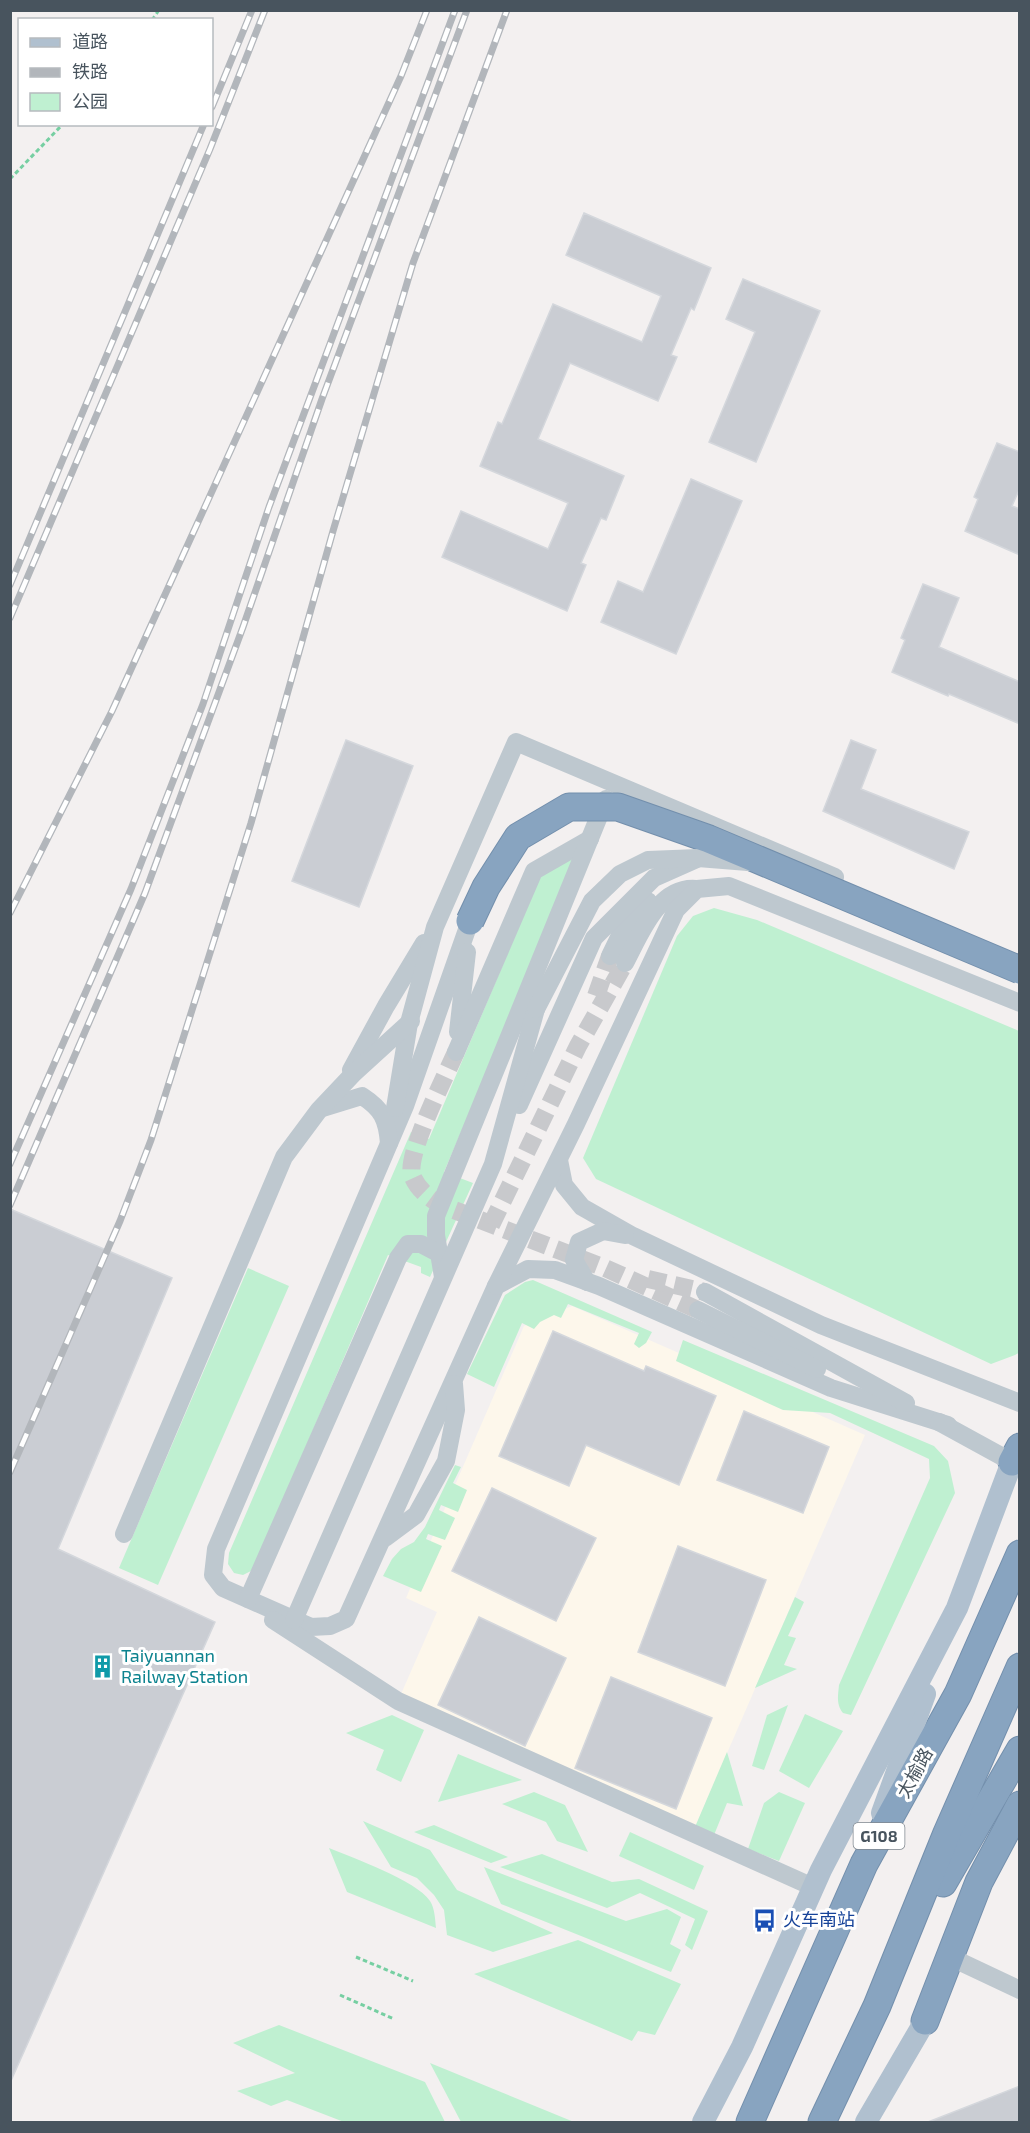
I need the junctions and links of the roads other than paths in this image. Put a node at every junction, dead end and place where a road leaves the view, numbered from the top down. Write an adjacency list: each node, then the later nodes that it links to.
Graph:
1 (612, 783): 2 (street); 3 (street); 7 (street)
2 (741, 838): 8 (street); 19 (street)
3 (590, 839): 6 (street); 20 (street)
4 (768, 864): 6 (highway, bridge); 10 (highway, bridge); 13 (street, bridge)
5 (690, 889): 9 (street); 12 (street); 18 (street)
6 (470, 921): 11 (street)
7 (435, 927): 14 (street); 15 (street)
8 (1020, 955)
9 (617, 959)
10 (1020, 970)
11 (446, 990): 14 (street); 17 (street)
12 (1020, 1003)
13 (536, 1009): 19 (street); 20 (street)
14 (409, 1023): 15 (street); 17 (street)
15 (342, 1086): 16 (street)
16 (319, 1110): 17 (street); 32 (street)
17 (389, 1143): 35 (street)
18 (558, 1160): 21 (street); 25 (street)
19 (493, 1164): 23 (street)
20 (451, 1180): 22 (street)
21 (633, 1236): 24 (street); 29 (street)
22 (440, 1254): 23 (street); 36 (street)
23 (443, 1278): 38 (street)
24 (587, 1282): 25 (street); 30 (street)
25 (496, 1286): 28 (street)
26 (705, 1293): 30 (street)
27 (698, 1310): 30 (street)
28 (454, 1381): 33 (street); 33 (street)
29 (1020, 1403)
30 (948, 1425): 31 (street)
31 (1016, 1454): 37 (main road)
32 (124, 1534)
33 (383, 1539): 38 (street)
34 (1020, 1554): 43 (highway, 太榆路 / G108)
35 (223, 1588): 36 (street); 45 (street)
36 (248, 1599): 38 (street)
37 (957, 1608): 43 (main road); 45 (main road)
38 (294, 1620)
39 (1020, 1667): 48 (highway)
40 (1020, 1750): 48 (highway)
41 (1020, 1757): 44 (highway)
42 (1020, 1805): 44 (highway)
43 (864, 1864): 53 (highway, 太榆路 / G108)
44 (979, 1882): 46 (highway)
45 (813, 1887): 50 (main road)
46 (950, 1957): 47 (street); 49 (highway)
47 (1020, 1990)
48 (877, 2006): 54 (highway)
49 (925, 2021): 55 (main road); 56 (main road)
50 (742, 2047): 51 (main road); 52 (main road)
51 (703, 2122)
52 (714, 2122)
53 (750, 2122)
54 (822, 2122)
55 (866, 2122)
56 (880, 2122)

